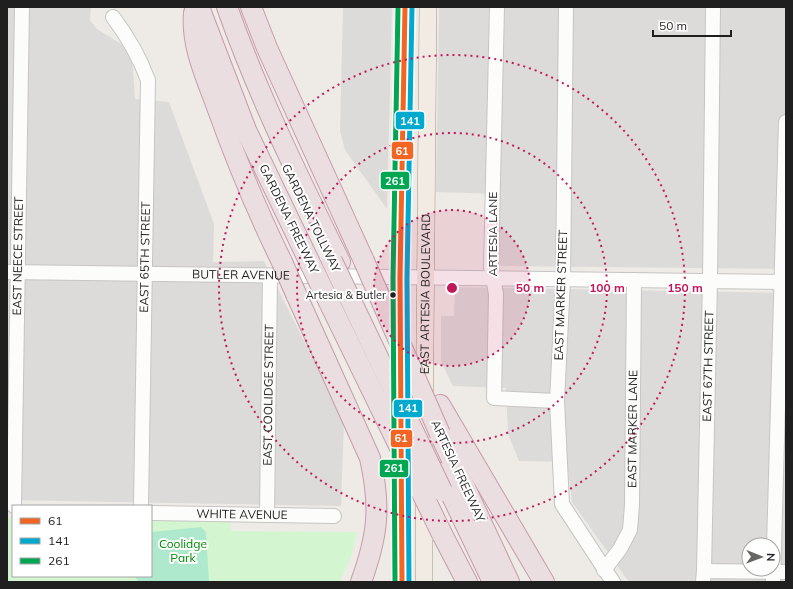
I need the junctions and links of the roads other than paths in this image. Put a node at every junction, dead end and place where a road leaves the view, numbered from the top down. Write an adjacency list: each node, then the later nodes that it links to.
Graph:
1 (22, 7): 18 (street, EAST NEECE STREET)
2 (194, 7): 17 (highway)
3 (199, 7): 35 (highway, GARDENA FREEWAY, bridge)
4 (219, 7): 16 (highway, GARDENA TOLLWAY)
5 (227, 7): 16 (highway, GARDENA TOLLWAY)
6 (251, 7): 14 (highway)
7 (264, 7): 14 (highway)
8 (405, 7): 20 (main road, EAST ARTESIA BOULEVARD)
9 (428, 7): 21 (main road, EAST ARTESIA BOULEVARD)
10 (497, 7): 22 (street, ARTESIA LANE)
11 (566, 7): 23 (street, EAST MARKER STREET)
12 (713, 7): 25 (street, EAST 67TH STREET)
13 (113, 17): 19 (street, EAST 65TH STREET)
14 (267, 48): 27 (highway, bridge)
15 (786, 122): 26 (street)
16 (336, 261): 29 (highway, GARDENA TOLLWAY, bridge)
17 (276, 269): 19 (street, BUTLER AVENUE); 20 (street, BUTLER AVENUE); 33 (street, EAST COOLIDGE STREET); 40 (highway, bridge)
18 (13, 272): 19 (street, BUTLER AVENUE); 30 (street, EAST NEECE STREET)
19 (144, 274): 31 (street, EAST 65TH STREET)
20 (400, 278): 21 (street, BUTLER AVENUE); 41 (main road, EAST ARTESIA BOULEVARD)
21 (424, 278): 22 (street, BUTLER AVENUE); 42 (main road, EAST ARTESIA BOULEVARD)
22 (492, 278): 23 (street, BUTLER AVENUE); 28 (street, ARTESIA LANE)
23 (563, 280): 24 (street, BUTLER AVENUE); 28 (street, EAST MARKER STREET)
24 (634, 280): 25 (street, BUTLER AVENUE); 37 (street, EAST MARKER LANE)
25 (710, 281): 26 (street, BUTLER AVENUE); 39 (street, EAST 67TH STREET)
26 (784, 282): 36 (street)
27 (399, 338): 47 (highway, ARTESIA FREEWAY, bridge); 48 (highway, bridge)
28 (557, 401): 37 (street, EAST MARKER STREET)
29 (441, 482): 45 (highway); 46 (highway)
30 (14, 505)
31 (141, 505)
32 (152, 513): 33 (street, WHITE AVENUE)
33 (267, 515): 34 (street, WHITE AVENUE)
34 (334, 516)
35 (442, 534): 43 (highway); 44 (highway)
36 (779, 537)
37 (604, 570): 49 (street, EAST MARKER STREET)
38 (741, 576): 39 (street)
39 (703, 577)
40 (361, 582)
41 (402, 582)
42 (424, 582)
43 (454, 582)
44 (467, 582)
45 (484, 582)
46 (493, 582)
47 (509, 582)
48 (544, 582)
49 (613, 582)

